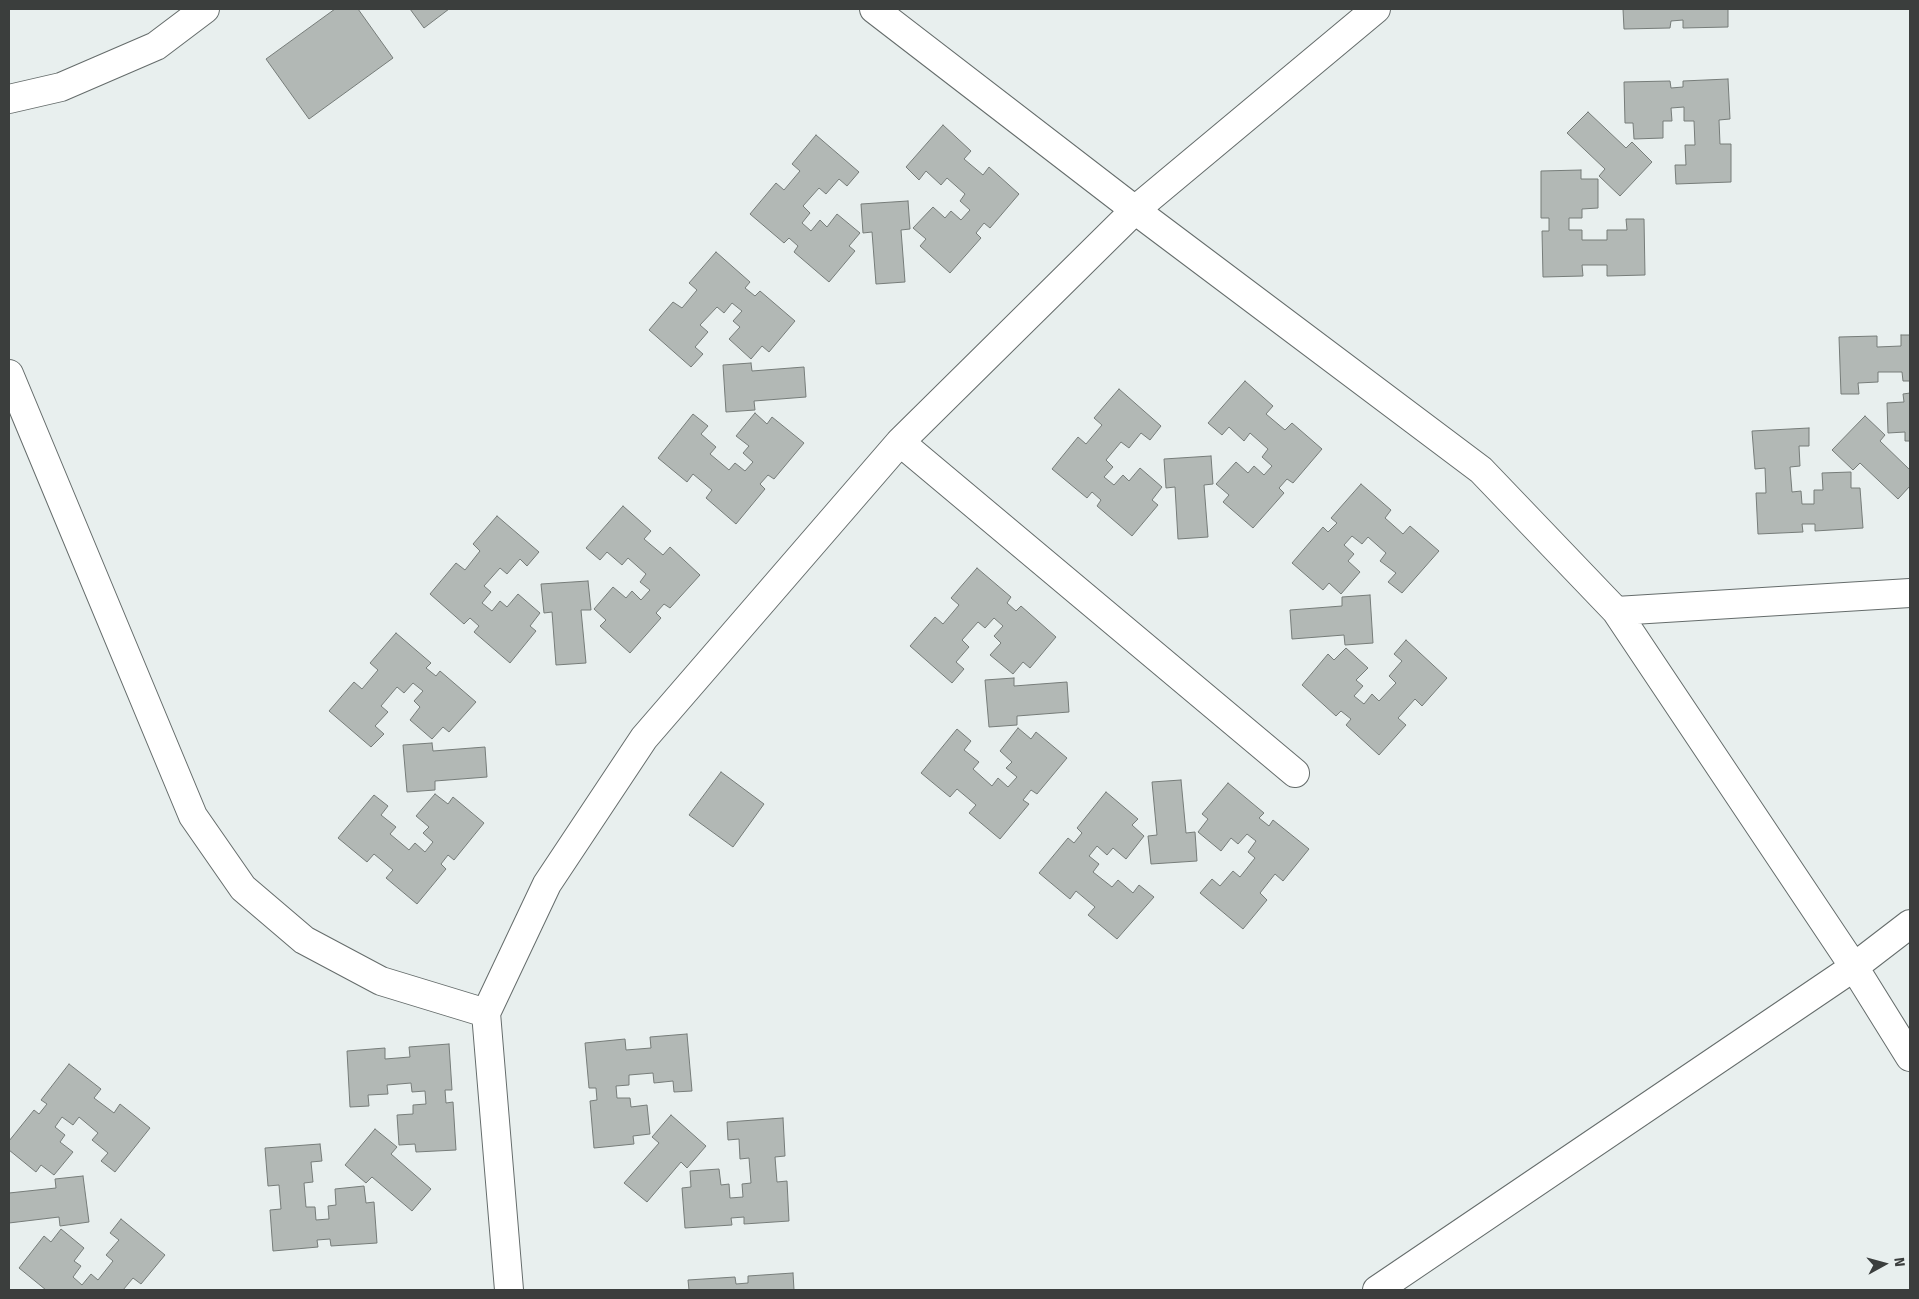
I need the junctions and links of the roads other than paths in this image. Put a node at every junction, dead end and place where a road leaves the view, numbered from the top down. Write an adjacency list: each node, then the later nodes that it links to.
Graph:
1 (205, 9): 4 (street)
2 (874, 9): 5 (street)
3 (1376, 9): 5 (street)
4 (9, 99)
5 (1135, 210): 7 (street); 9 (street)
6 (9, 374): 13 (street)
7 (900, 442): 10 (street); 13 (street)
8 (1910, 593): 9 (street)
9 (1616, 611): 12 (street)
10 (1295, 773)
11 (1910, 924): 12 (street)
12 (1854, 967): 14 (street); 16 (street)
13 (486, 1013): 15 (street)
14 (1910, 1057)
15 (509, 1290)
16 (1377, 1290)

